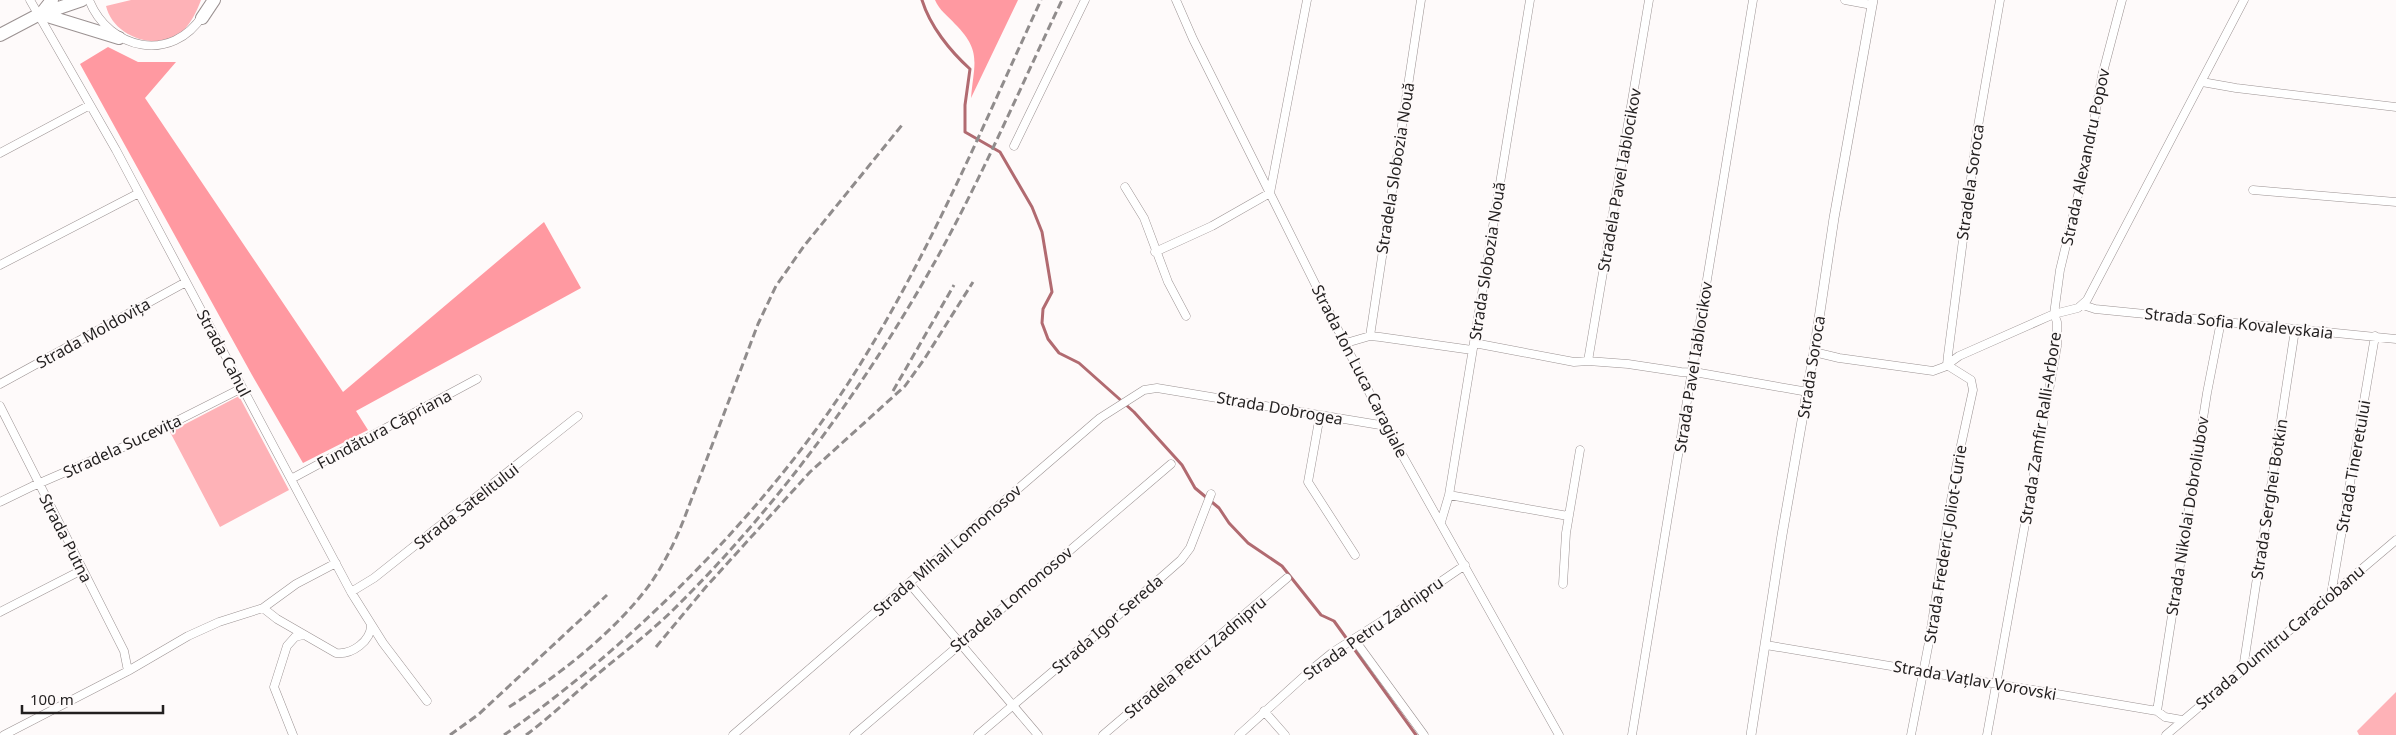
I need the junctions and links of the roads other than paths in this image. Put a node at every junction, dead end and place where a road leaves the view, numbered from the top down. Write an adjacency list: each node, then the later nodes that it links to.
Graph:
1 (30, 0): 19 (street, Strada Cahul)
2 (52, 0): 19 (highway)
3 (82, 0): 19 (highway)
4 (89, 0): 22 (street)
5 (210, 0): 20 (street)
6 (214, 0): 20 (highway)
7 (1085, 0): 26 (street)
8 (1176, 0): 31 (street, Strada Ion Luca Caragiale)
9 (1307, 0): 31 (street)
10 (1421, 0): 41 (street, Stradela Slobozia Nouă)
11 (1530, 0): 45 (street, Strada Slobozia Nouă)
12 (1649, 0): 47 (street, Stradela Pavel Iablocikov)
13 (1753, 0): 49 (street, Strada Pavel Iablocikov)
14 (1845, 0): 18 (street)
15 (2000, 0): 48 (street, Stradela Sorocа)
16 (2122, 0): 37 (street, Strada Alexandru Popov)
17 (2244, 0): 23 (street)
18 (1873, 2): 46 (street, Strada Soroca)
19 (39, 14): 21 (highway); 22 (highway); 24 (street, Strada Cahul)
20 (202, 18): 22 (street)
21 (0, 35)
22 (119, 38)
23 (2202, 82): 25 (street); 36 (street)
24 (90, 105): 27 (street); 30 (street, Strada Cahul)
25 (2396, 106)
26 (1014, 146)
27 (0, 153)
28 (1125, 187): 33 (street)
29 (2253, 190): 32 (street)
30 (139, 193): 34 (street); 35 (street, Strada Cahul)
31 (1270, 193): 33 (street); 44 (street, Strada Ion Luca Caragiale)
32 (2396, 202)
33 (1156, 252): 38 (street)
34 (0, 265)
35 (186, 282): 51 (street, Strada Moldovița); 52 (street, Strada Cahul)
36 (2083, 305): 37 (street, Strada Zamfir Ralli-Arbore); 39 (street, Strada Sofia Kovalevskaia)
37 (2054, 314): 48 (street); 88 (street, Strada Zamfir Ralli-Arbore)
38 (1186, 316)
39 (2220, 321): 40 (street, Strada Sofia Kovalevskaia); 92 (street, Strada Nikolai Dobroliubov)
40 (2295, 330): 42 (street, Strada Sofia Kovalevskaia); 85 (street, Strada Serghei Botkin)
41 (1370, 336): 44 (street); 45 (street)
42 (2375, 336): 43 (street, Strada Sofia Kovalevskaia); 77 (street, Strada Tineretului)
43 (2396, 339)
44 (1346, 343): 58 (street, Strada Ion Luca Caragiale)
45 (1473, 347): 47 (street); 64 (street, Strada Slobozia Nouă)
46 (1814, 352): 48 (street); 54 (street, Strada Soroca)
47 (1588, 361): 49 (street)
48 (1948, 365): 86 (street, Strada Frederic Joliot-Curie)
49 (1691, 373): 54 (street); 105 (street, Strada Pavel Iablocikov)
50 (477, 379): 61 (street, Fundătura Căpriana)
51 (0, 384)
52 (242, 388): 61 (street, Strada Cahul); 62 (street, Stradela Sucevița)
53 (1173, 390): 56 (street, Strada Dobrogea); 74 (street, Strada Mihail Lomonosov)
54 (1808, 392): 84 (street, Strada Soroca)
55 (0, 406): 62 (street, Strada Putna)
56 (1320, 415): 58 (street, Strada Dobrogea); 69 (street)
57 (578, 416): 76 (street, Strada Satelitului)
58 (1386, 426): 67 (street, Strada Ion Luca Caragiale)
59 (1580, 450): 66 (street)
60 (1171, 464): 83 (street, Stradela Lomonosov)
61 (291, 479): 70 (street, Strada Cahul)
62 (39, 484): 65 (street, Stradela Sucevița); 72 (street, Strada Putna)
63 (1211, 494): 90 (street, Strada Igor Sereda)
64 (1449, 495): 66 (street); 67 (street, Strada Slobozia Nouă)
65 (0, 502)
66 (1568, 516): 75 (street)
67 (1441, 522): 71 (street, Strada Ion Luca Caragiale)
68 (2396, 540): 77 (street, Strada Dumitru Caraciobanu)
69 (1355, 555)
70 (336, 563): 76 (street, Strada Cahul); 78 (street)
71 (1465, 565): 82 (street, Strada Petru Zadnipru); 104 (street, Strada Ion Luca Caragiale)
72 (82, 570): 79 (street); 87 (street, Strada Putna)
73 (1287, 578): 100 (street, Stradela Petru Zadnipru)
74 (909, 583): 83 (street); 96 (street, Strada Mihail Lomonosov)
75 (1563, 584)
76 (352, 592): 80 (street, Strada Cahul)
77 (2331, 595): 85 (street, Strada Dumitru Caraciobanu)
78 (263, 608): 81 (street); 87 (street)
79 (0, 612)
80 (371, 624): 81 (street); 89 (street, Strada Cahul)
81 (303, 635): 95 (street)
82 (1354, 639): 91 (street, Strada Petru Zadnipru); 103 (street)
83 (959, 643): 90 (street); 97 (street, Stradela Lomonosov)
84 (1766, 645): 86 (street, Strada Vațlav Vorovski); 106 (street, Strada Soroca)
85 (2243, 669): 93 (street, Strada Dumitru Caraciobanu)
86 (1924, 670): 88 (street, Strada Vațlav Vorovski); 107 (street, Strada Frederic Joliot-Curie)
87 (128, 671): 94 (street)
88 (1996, 682): 92 (street, Strada Vațlav Vorovski); 108 (street, Strada Zamfir Ralli-Arbore)
89 (427, 700)
90 (1012, 705): 98 (street, Strada Igor Sereda); 99 (street)
91 (1264, 711): 101 (street, Strada Petru Zadnipru); 102 (street)
92 (2157, 711): 93 (street, Strada Vațlav Vorovski)
93 (2182, 720): 109 (street, Strada Dumitru Caraciobanu)
94 (4, 735)
95 (293, 735)
96 (733, 735)
97 (854, 735)
98 (978, 735)
99 (1038, 735)
100 (1104, 735)
101 (1239, 735)
102 (1284, 735)
103 (1424, 735)
104 (1559, 735)
105 (1632, 735)
106 (1751, 735)
107 (1911, 735)
108 (1987, 735)
109 (2166, 735)

